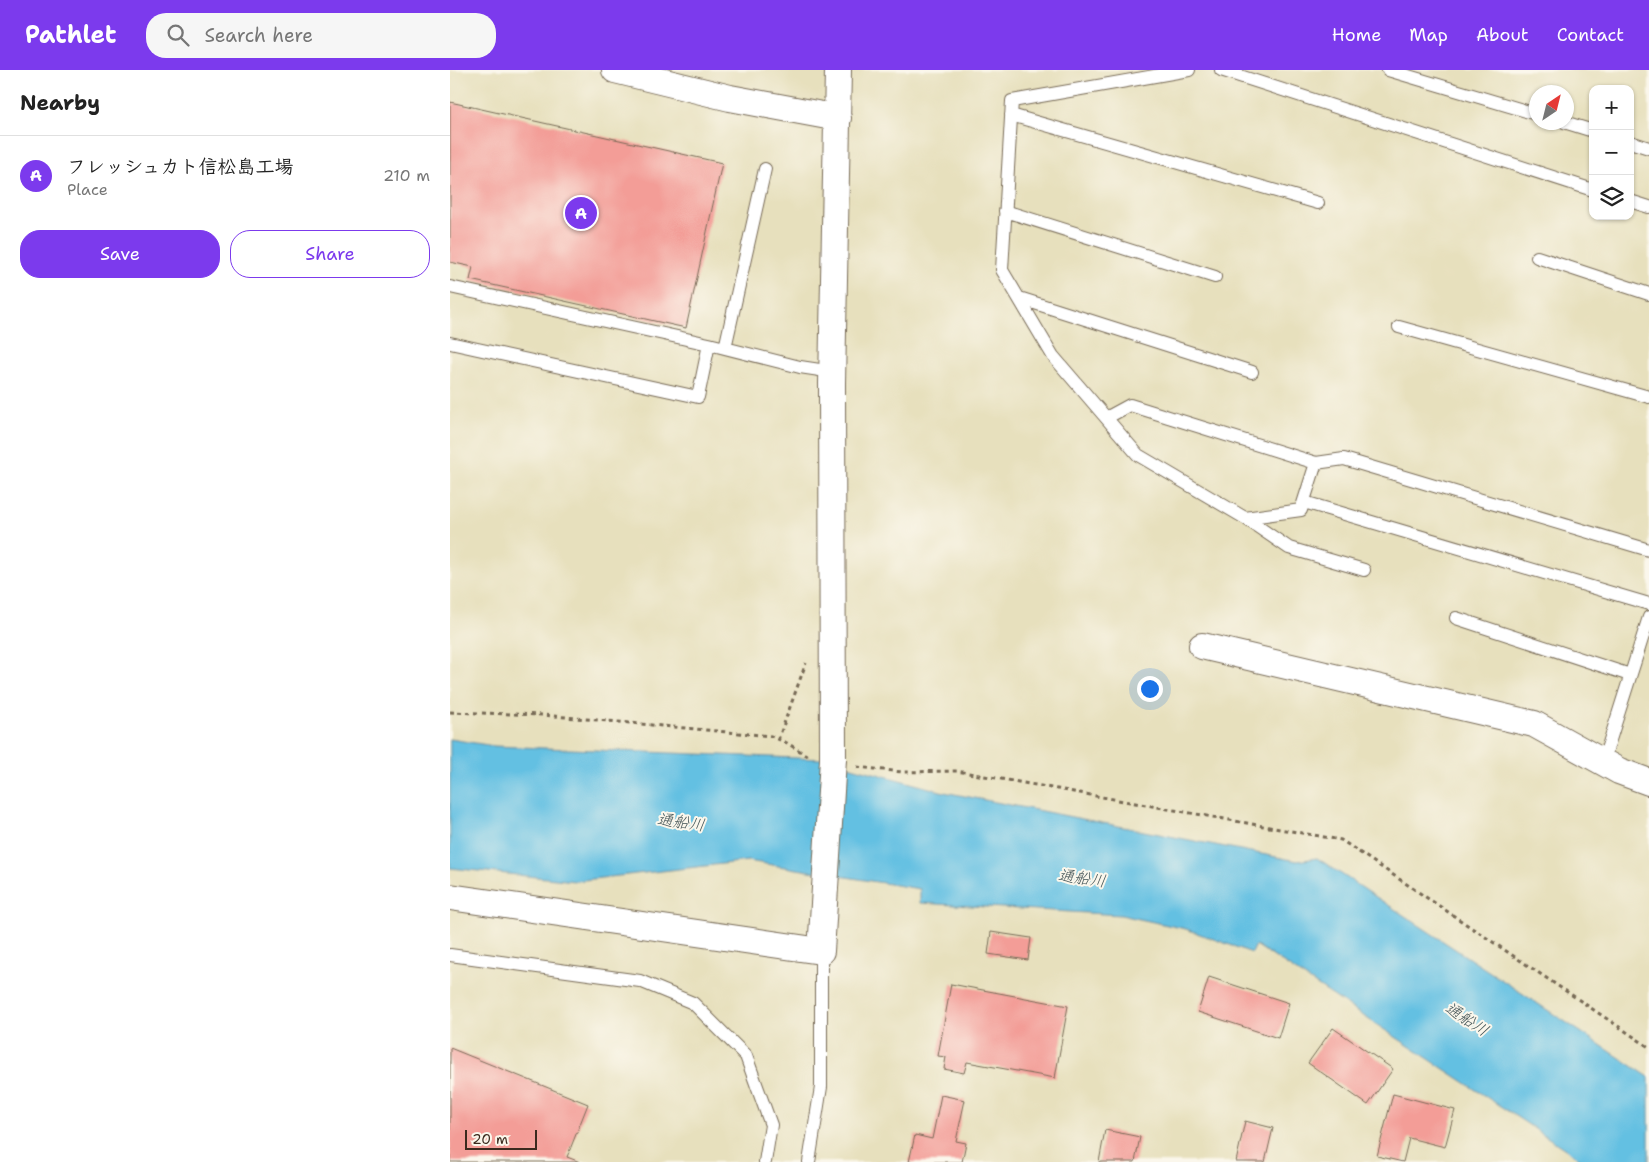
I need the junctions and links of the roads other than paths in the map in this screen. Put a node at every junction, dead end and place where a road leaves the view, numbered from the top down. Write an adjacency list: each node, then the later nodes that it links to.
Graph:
1 (615, 70): 6 (street)
2 (838, 70): 6 (street)
3 (1189, 70): 8 (lane)
4 (1221, 70): 14 (lane)
5 (1388, 70): 7 (lane)
6 (838, 108): 28 (street)
7 (1529, 112)
8 (1011, 115): 16 (lane); 18 (lane)
9 (1574, 125): 10 (lane)
10 (1590, 130)
11 (1634, 143): 12 (lane)
12 (1649, 148)
13 (765, 169): 27 (lane)
14 (1589, 189)
15 (1634, 202): 17 (lane)
16 (1318, 203)
17 (1649, 207)
18 (1005, 211): 20 (lane); 23 (lane)
19 (1538, 257): 22 (lane)
20 (1215, 276)
21 (450, 287): 26 (lane)
22 (1649, 294)
23 (1019, 298): 29 (lane); 31 (lane)
24 (1399, 327): 30 (lane)
25 (450, 343): 26 (lane)
26 (708, 344): 27 (lane)
27 (726, 348): 28 (lane)
28 (833, 372): 45 (street, bridge)
29 (1252, 372)
30 (1649, 397)
31 (1106, 418): 32 (lane); 34 (lane)
32 (1316, 463): 33 (lane); 35 (lane)
33 (1304, 502): 34 (lane); 37 (lane)
34 (1245, 518): 36 (lane)
35 (1649, 550)
36 (1364, 570)
37 (1649, 604)
38 (1649, 617): 41 (lane)
39 (1456, 618): 41 (lane)
40 (1202, 646): 42 (street)
41 (1630, 675): 42 (lane)
42 (1603, 762): 43 (street)
43 (1649, 782)
44 (450, 897): 45 (street)
45 (821, 951): 48 (lane)
46 (450, 955): 47 (lane)
47 (765, 1162)
48 (809, 1162)

